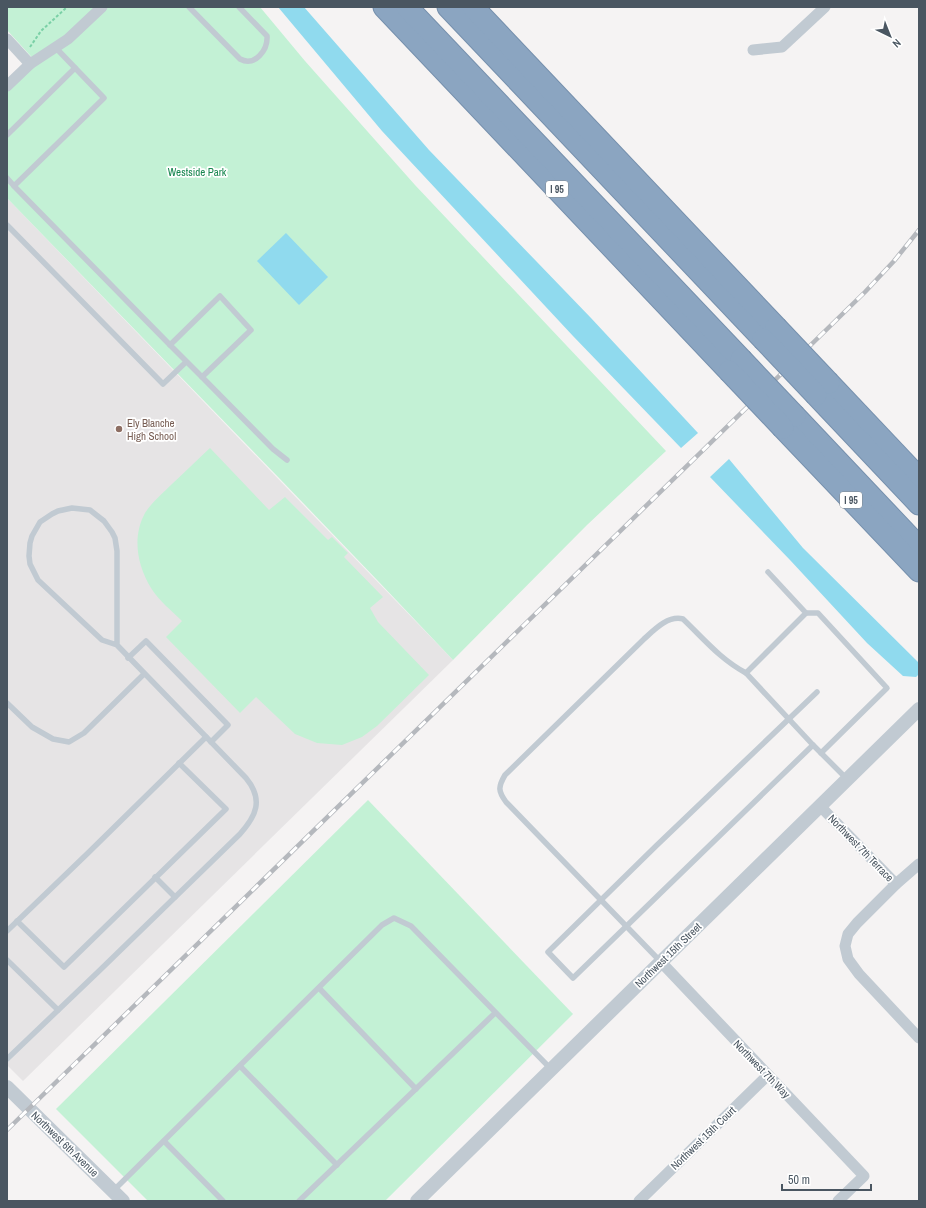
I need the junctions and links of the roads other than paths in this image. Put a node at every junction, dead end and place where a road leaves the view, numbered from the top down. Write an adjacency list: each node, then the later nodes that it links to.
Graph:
1 (102, 7): 10 (street)
2 (189, 7): 3 (lane)
3 (239, 7)
4 (384, 7): 22 (highway, I 95)
5 (407, 7): 22 (highway)
6 (448, 7): 19 (highway)
7 (473, 7): 19 (highway)
8 (821, 8): 11 (street)
9 (7, 39): 12 (street)
10 (55, 47): 12 (street); 13 (lane)
11 (754, 50)
12 (30, 64): 14 (street)
13 (75, 68): 15 (lane); 17 (lane)
14 (7, 86)
15 (7, 135)
16 (7, 178): 17 (lane)
17 (14, 186): 20 (lane)
18 (7, 225): 21 (lane)
19 (769, 333): 24 (highway, bridge)
20 (170, 344): 21 (lane); 23 (lane)
21 (186, 362): 23 (lane)
22 (735, 365): 25 (highway, I 95, bridge)
23 (202, 378): 26 (lane)
24 (823, 389): 27 (highway); 28 (highway)
25 (789, 422): 29 (highway); 30 (highway, I 95)
26 (287, 460)
27 (919, 478)
28 (919, 504)
29 (919, 547)
30 (919, 571)
31 (768, 572): 32 (lane)
32 (806, 613): 35 (lane); 44 (lane)
33 (116, 645): 33 (lane); 34 (lane)
34 (128, 658): 36 (lane); 42 (lane)
35 (746, 673): 40 (lane); 52 (lane)
36 (144, 674): 38 (lane); 41 (lane)
37 (817, 692): 40 (lane)
38 (7, 703)
39 (919, 709): 46 (street, Northwest 15th Street)
40 (788, 719): 43 (lane); 52 (lane)
41 (206, 737): 42 (lane); 45 (lane)
42 (211, 742): 51 (lane)
43 (813, 745): 44 (lane); 54 (lane)
44 (821, 753): 46 (lane)
45 (179, 763): 49 (lane); 53 (lane)
46 (847, 780): 47 (street, Northwest 15th Street)
47 (820, 806): 50 (street, Northwest 7th Terrace); 57 (street, Northwest 15th Street)
48 (919, 864): 50 (street)
49 (155, 877): 51 (lane); 53 (lane)
50 (896, 884): 61 (street, Northwest 7th Terrace)
51 (175, 897): 59 (lane)
52 (601, 900): 54 (lane); 54 (lane)
53 (17, 921): 55 (lane)
54 (627, 926): 57 (lane)
55 (7, 931)
56 (7, 960): 59 (lane)
57 (661, 962): 64 (street, Northwest 15th Street); 65 (street, Northwest 7th Way)
58 (319, 988): 60 (lane); 63 (lane); 67 (lane)
59 (58, 1010): 62 (lane)
60 (495, 1013): 64 (lane); 67 (lane)
61 (919, 1038)
62 (7, 1059)
63 (240, 1066): 68 (lane); 69 (lane)
64 (551, 1070): 74 (street, Northwest 15th Street)
65 (768, 1075): 75 (street, Northwest 15th Court); 76 (street, Northwest 7th Way)
66 (7, 1087): 70 (street, Northwest 6th Avenue)
67 (416, 1089): 69 (lane)
68 (164, 1141): 70 (lane); 72 (lane)
69 (337, 1165): 73 (lane)
70 (113, 1191): 71 (street, Northwest 6th Avenue)
71 (123, 1201)
72 (222, 1201)
73 (299, 1201)
74 (417, 1201)
75 (639, 1201)
76 (838, 1201)

